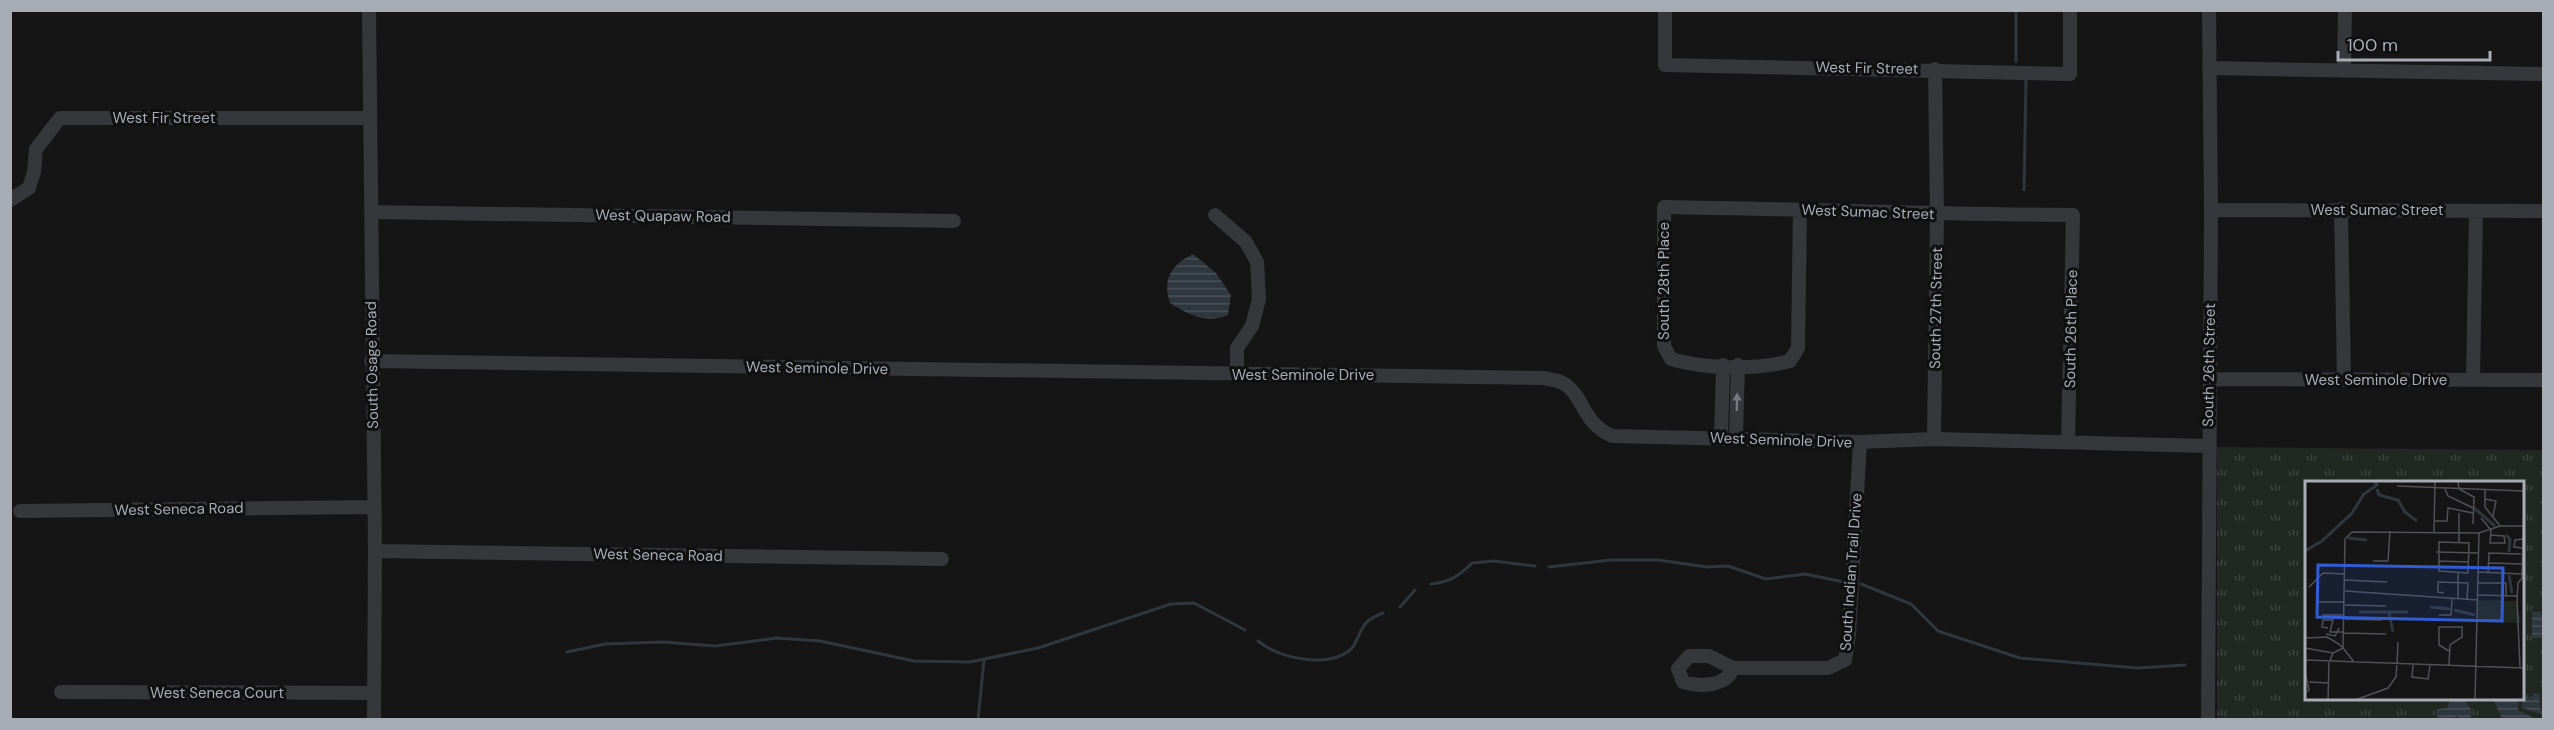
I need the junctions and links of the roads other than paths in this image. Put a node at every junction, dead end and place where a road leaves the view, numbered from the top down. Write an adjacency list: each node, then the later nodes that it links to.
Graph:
1 (369, 10): 10 (street, South Osage Road)
2 (1665, 10): 7 (street, West Fir Street)
3 (2070, 10): 7 (street, West Fir Street)
4 (2209, 10): 6 (street, South 26th Street)
5 (2345, 10): 8 (street)
6 (2209, 68): 8 (street); 15 (street, South 26th Street)
7 (1935, 69): 20 (street, South 27th Street)
8 (2344, 70): 9 (street)
9 (2544, 74)
10 (370, 118): 11 (street, West Fir Street); 18 (street, South Osage Road)
11 (10, 200)
12 (1664, 207): 13 (street, West Sumac Street); 24 (street, South 28th Place)
13 (1800, 209): 20 (street, West Sumac Street); 25 (street, South 28th Place)
14 (2341, 209): 15 (street, West Sumac Street); 16 (street, West Sumac Street); 28 (street)
15 (2211, 210): 27 (street, South 26th Street)
16 (2476, 211): 17 (street, West Sumac Street); 29 (street)
17 (2544, 211)
18 (371, 212): 22 (street, West Quapaw Road); 23 (street, South Osage Road)
19 (1215, 214): 26 (street)
20 (1937, 214): 21 (street, West Sumac Street); 33 (street, South 27th Street)
21 (2073, 215): 35 (street, South 26th Place)
22 (954, 221)
23 (371, 361): 26 (street, West Seminole Drive); 37 (street, South Osage Road)
24 (1723, 365): 25 (street, South 28th Place); 31 (street)
25 (1738, 365): 32 (street, one-way to 25)
26 (1237, 375): 31 (street, West Seminole Drive)
27 (2209, 379): 28 (street, West Seminole Drive); 36 (street, South 26th Street)
28 (2344, 380): 29 (street, West Seminole Drive)
29 (2473, 380): 30 (street, West Seminole Drive)
30 (2544, 380)
31 (1721, 438): 32 (street, West Seminole Drive)
32 (1736, 438): 34 (street, West Seminole Drive)
33 (1934, 439): 34 (street, West Seminole Drive); 35 (street, West Seminole Drive)
34 (1860, 442): 41 (street, South Indian Trail Drive)
35 (2068, 442): 36 (street, West Seminole Drive)
36 (2208, 446): 45 (street, South 26th Street)
37 (374, 507): 38 (street, West Seneca Road); 39 (street, South Osage Road)
38 (20, 511)
39 (375, 551): 40 (street, West Seneca Road); 43 (street, South Osage Road)
40 (942, 559)
41 (1733, 668)
42 (61, 692): 43 (street, West Seneca Court)
43 (373, 693): 44 (street, South Osage Road)
44 (374, 720)
45 (2208, 720)

